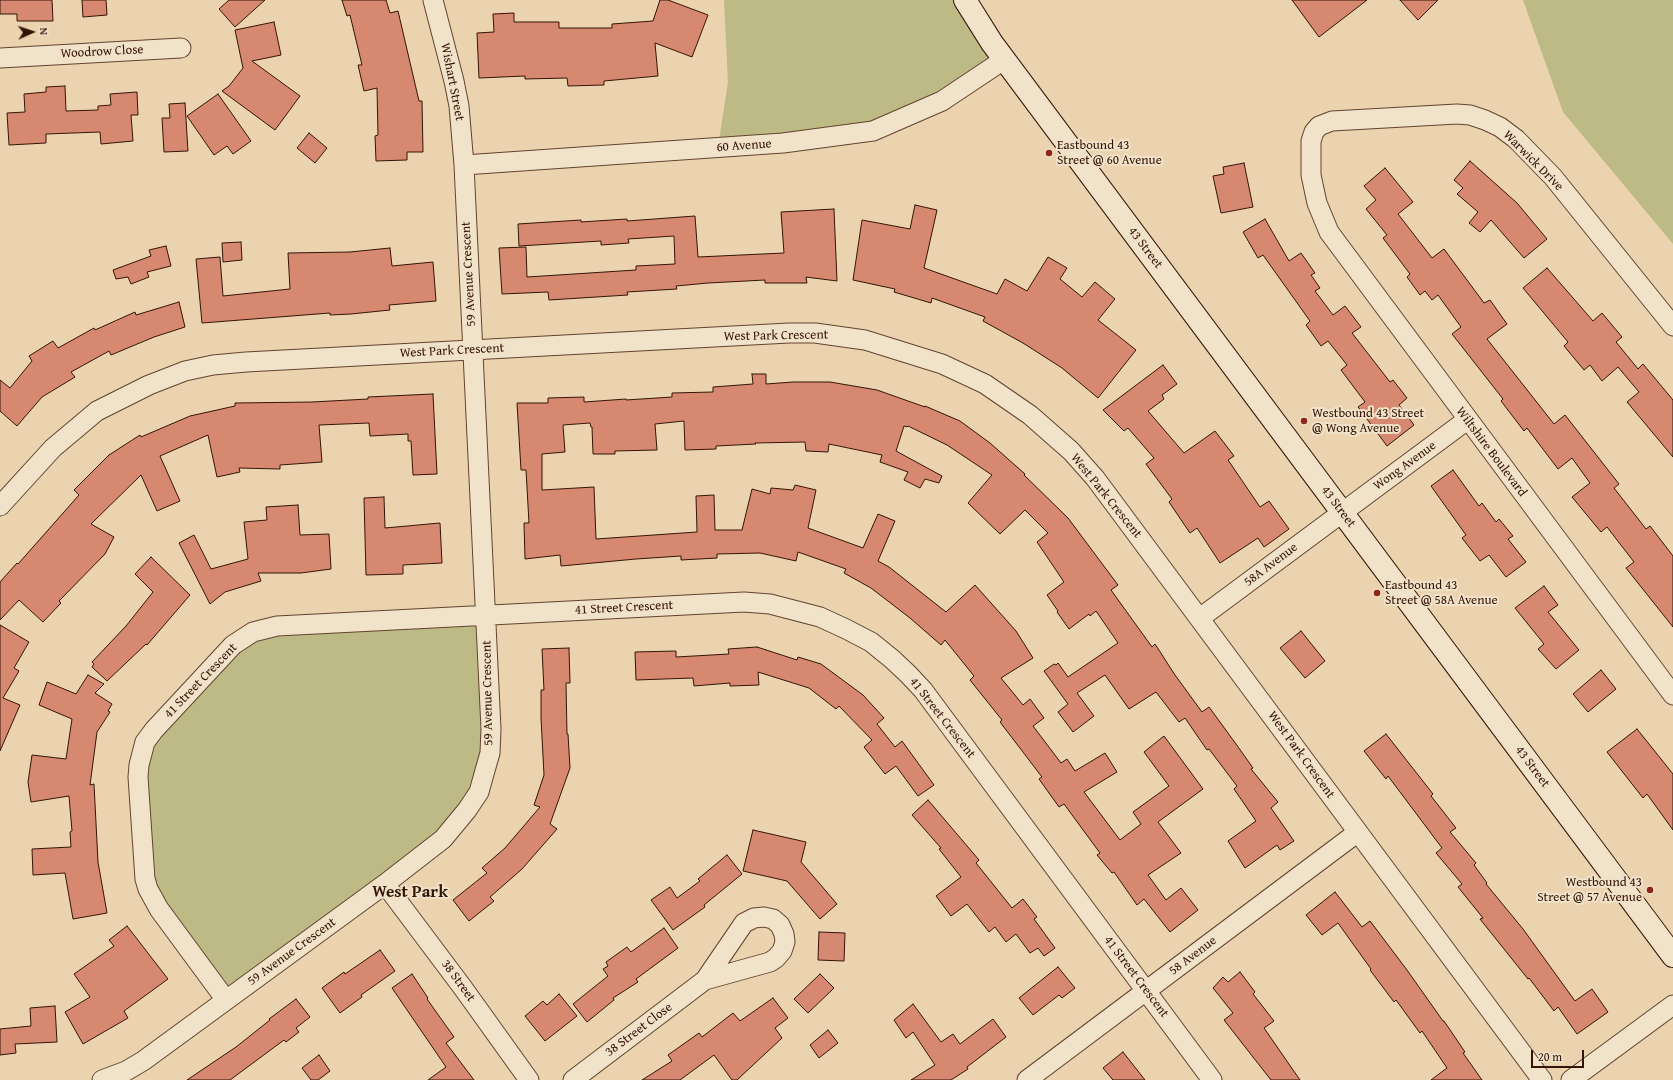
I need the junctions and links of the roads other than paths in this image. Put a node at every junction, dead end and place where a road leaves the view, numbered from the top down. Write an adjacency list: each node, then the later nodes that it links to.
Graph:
1 (433, 0): 6 (street, Wishart Street)
2 (966, 0): 5 (street, 43 Street)
3 (181, 48): 4 (street, Woodrow Close)
4 (0, 58)
5 (1005, 59): 6 (street, 60 Avenue); 12 (street, 43 Street)
6 (464, 165): 9 (street, 59 Avenue Crescent)
7 (1318, 203): 8 (street, Warwick Drive); 10 (street, Wiltshire Boulevard)
8 (1673, 326)
9 (473, 351): 11 (street, West Park Crescent); 13 (street, 59 Avenue Crescent); 14 (street, West Park Crescent)
10 (1467, 420): 12 (street, Wong Avenue); 15 (street, Wiltshire Boulevard)
11 (0, 506)
12 (1342, 512): 14 (street, 58A Avenue); 18 (street, 43 Street)
13 (487, 615): 17 (street, 59 Avenue Crescent); 20 (street, 41 Street Crescent); 21 (street, 41 Street Crescent)
14 (1200, 618): 16 (street, West Park Crescent)
15 (1673, 696)
16 (1358, 832): 20 (street, 58 Avenue); 28 (street, West Park Crescent)
17 (385, 884): 21 (street, 59 Avenue Crescent); 24 (street, 38 Street)
18 (1673, 956)
19 (705, 980): 25 (street, 38 Street Close)
20 (1146, 991): 26 (street, 58 Avenue); 27 (street, 41 Street Crescent)
21 (226, 1000): 23 (street, 59 Avenue Crescent)
22 (1673, 1005): 29 (street)
23 (102, 1080)
24 (529, 1080)
25 (572, 1080)
26 (1027, 1080)
27 (1212, 1080)
28 (1542, 1080)
29 (1571, 1080)

